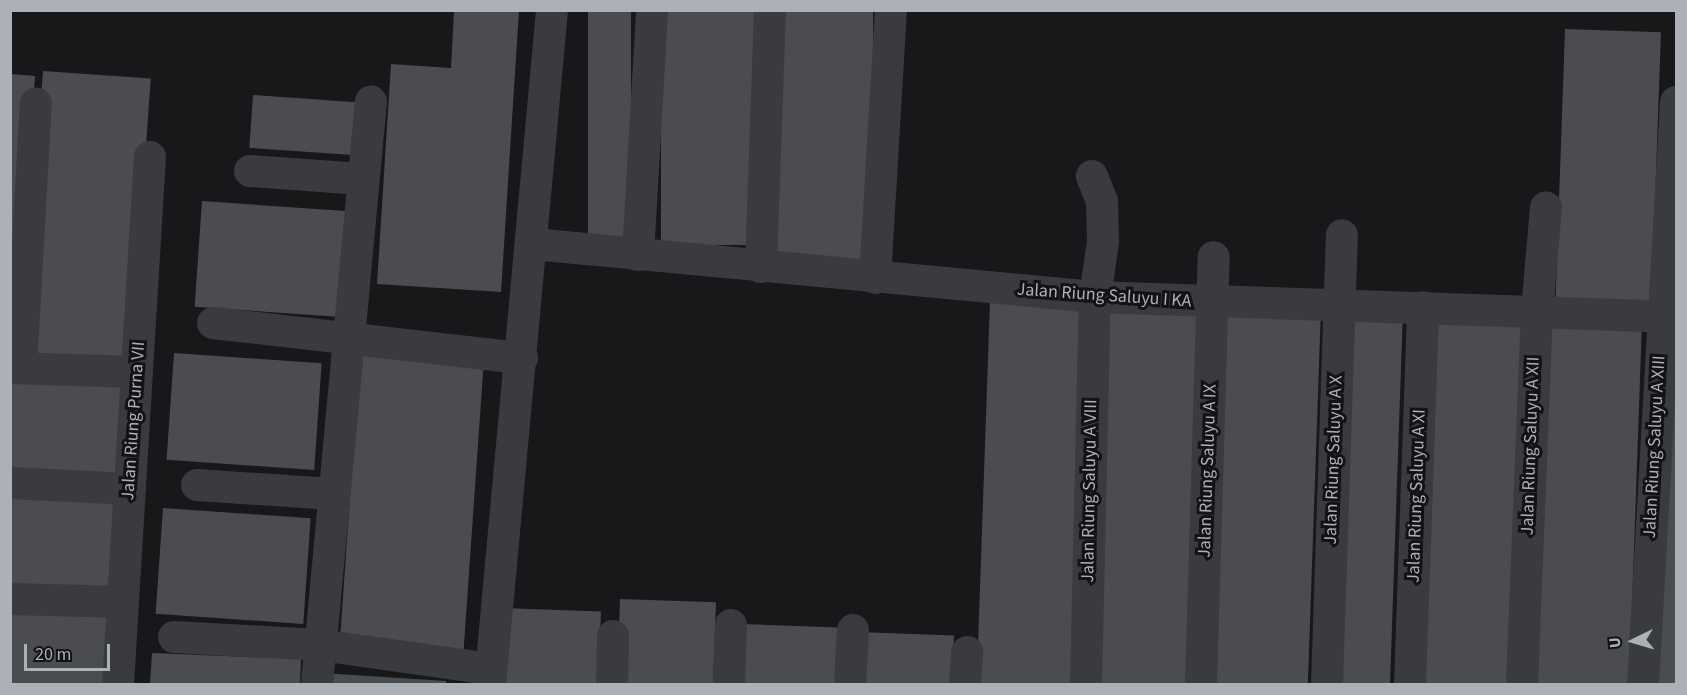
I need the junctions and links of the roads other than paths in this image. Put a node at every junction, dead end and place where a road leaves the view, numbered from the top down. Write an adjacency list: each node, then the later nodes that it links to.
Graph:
1 (552, 10): 14 (street)
2 (652, 10): 15 (street)
3 (770, 10): 17 (street)
4 (891, 10): 18 (street)
5 (371, 101): 11 (street)
6 (1677, 102): 24 (street, Jalan Riung Saluyu A XIII)
7 (36, 103): 28 (street)
8 (150, 157): 29 (street, Jalan Riung Purna VII)
9 (250, 171): 11 (street)
10 (1092, 176): 19 (street, Jalan Riung Saluyu A VIII)
11 (362, 179): 26 (street)
12 (1546, 207): 23 (street, Jalan Riung Saluyu A XII)
13 (1342, 235): 21 (street, Jalan Riung Saluyu A X)
14 (532, 244): 15 (street, Jalan Riung Saluyu I KA); 27 (street)
15 (638, 255): 17 (street, Jalan Riung Saluyu I KA)
16 (1214, 257): 20 (street, Jalan Riung Saluyu A IX)
17 (762, 267): 18 (street, Jalan Riung Saluyu I KA)
18 (875, 278): 19 (street, Jalan Riung Saluyu I KA)
19 (1095, 297): 20 (street, Jalan Riung Saluyu I KA); 49 (street, Jalan Riung Saluyu A VIII)
20 (1213, 303): 21 (street, Jalan Riung Saluyu I KA); 50 (street, Jalan Riung Saluyu A IX)
21 (1340, 303): 22 (street, Jalan Riung Saluyu I KA); 51 (street, Jalan Riung Saluyu A X)
22 (1423, 307): 23 (street, Jalan Riung Saluyu I KA); 52 (street, Jalan Riung Saluyu A XI)
23 (1537, 312): 24 (street, Jalan Riung Saluyu I KA); 53 (street, Jalan Riung Saluyu A XII)
24 (1669, 317): 54 (street, Jalan Riung Saluyu A XIII)
25 (213, 323): 26 (street)
26 (348, 338): 27 (street); 33 (street)
27 (522, 358): 42 (street)
28 (16, 368): 29 (street)
29 (137, 372): 32 (street, Jalan Riung Purna VII)
30 (10, 483): 32 (street)
31 (197, 485): 33 (street)
32 (130, 489): 35 (street, Jalan Riung Purna VII)
33 (334, 494): 40 (street)
34 (10, 599): 35 (street)
35 (123, 602): 43 (street, Jalan Riung Purna VII)
36 (731, 625): 46 (street)
37 (853, 630): 47 (street)
38 (614, 636): 45 (street)
39 (174, 637): 40 (street)
40 (320, 645): 42 (street); 44 (street)
41 (967, 652): 48 (street)
42 (490, 677)
43 (118, 684)
44 (317, 684)
45 (612, 684)
46 (729, 684)
47 (850, 684)
48 (966, 684)
49 (1086, 684)
50 (1201, 684)
51 (1327, 684)
52 (1410, 684)
53 (1522, 684)
54 (1643, 684)

